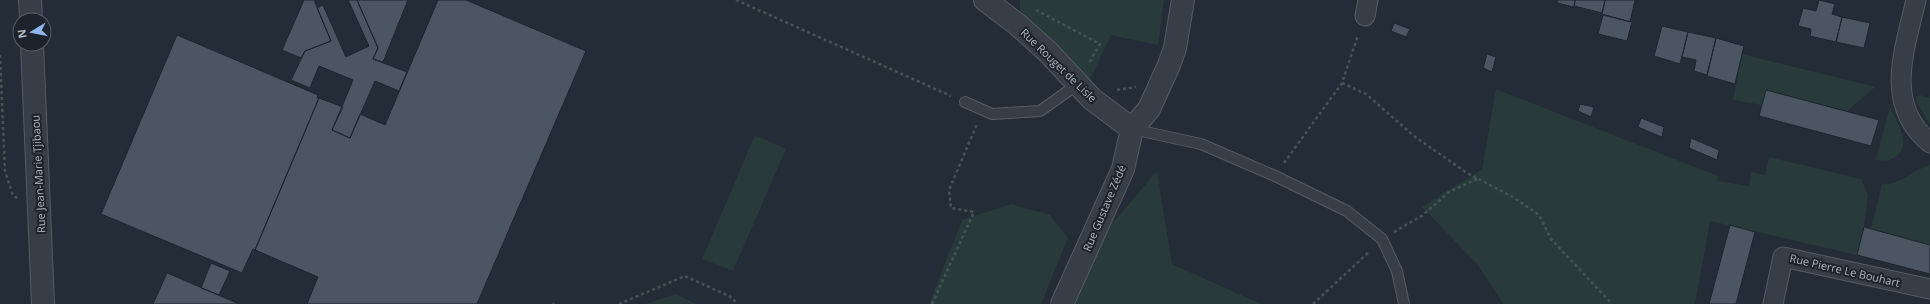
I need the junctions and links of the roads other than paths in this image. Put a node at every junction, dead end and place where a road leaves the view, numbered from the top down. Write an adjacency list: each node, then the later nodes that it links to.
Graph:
1 (30, 0): 5 (street)
2 (986, 0): 7 (street, Rue Rouget de Lisle)
3 (1183, 0): 9 (street, Rue Gustave Zédé)
4 (1916, 0): 10 (street)
5 (31, 12)
6 (32, 52): 12 (street, Rue Jean-Marie Tjibaou)
7 (1082, 89): 8 (lane); 9 (street, Rue Rouget de Lisle)
8 (965, 102)
9 (1132, 129): 13 (street, Rue Gustave Zédé); 14 (lane)
10 (1930, 143)
11 (1930, 289): 15 (street, Rue Pierre Le Bouhart)
12 (43, 304)
13 (1062, 304)
14 (1404, 304)
15 (1772, 304)

